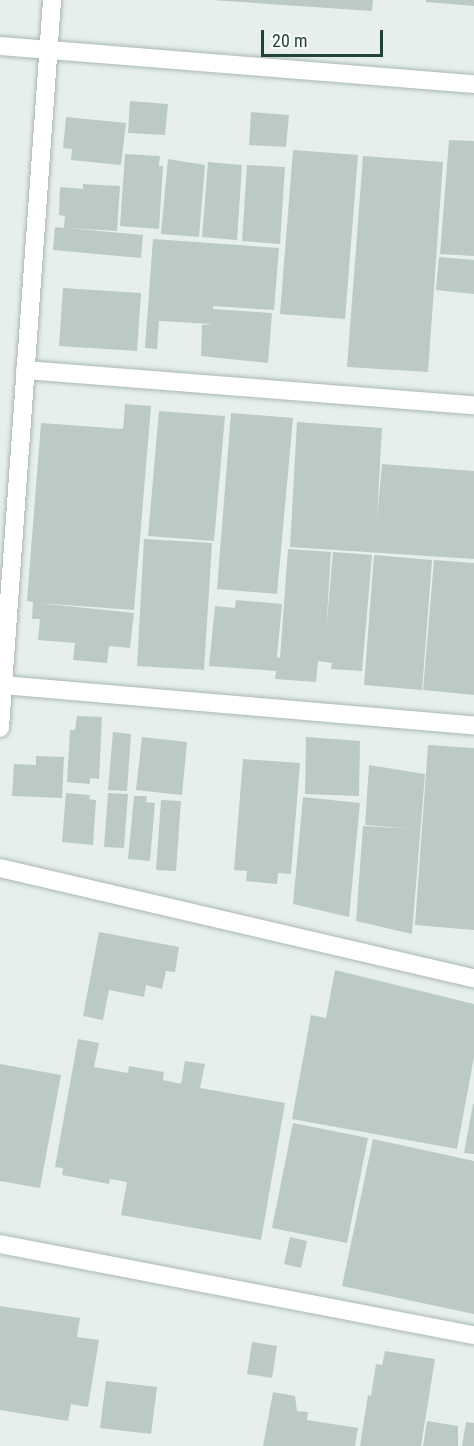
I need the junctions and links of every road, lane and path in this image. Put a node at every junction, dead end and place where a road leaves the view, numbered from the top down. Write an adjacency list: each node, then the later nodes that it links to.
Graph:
1 (52, 0): 3 (street)
2 (0, 46): 3 (street)
3 (48, 48): 4 (street); 5 (street)
4 (474, 84)
5 (25, 370): 6 (street); 7 (street)
6 (474, 405)
7 (3, 685): 8 (street); 9 (street)
8 (474, 725)
9 (0, 728)
10 (0, 868): 11 (street)
11 (474, 978)
12 (0, 1244): 13 (street)
13 (474, 1335)

